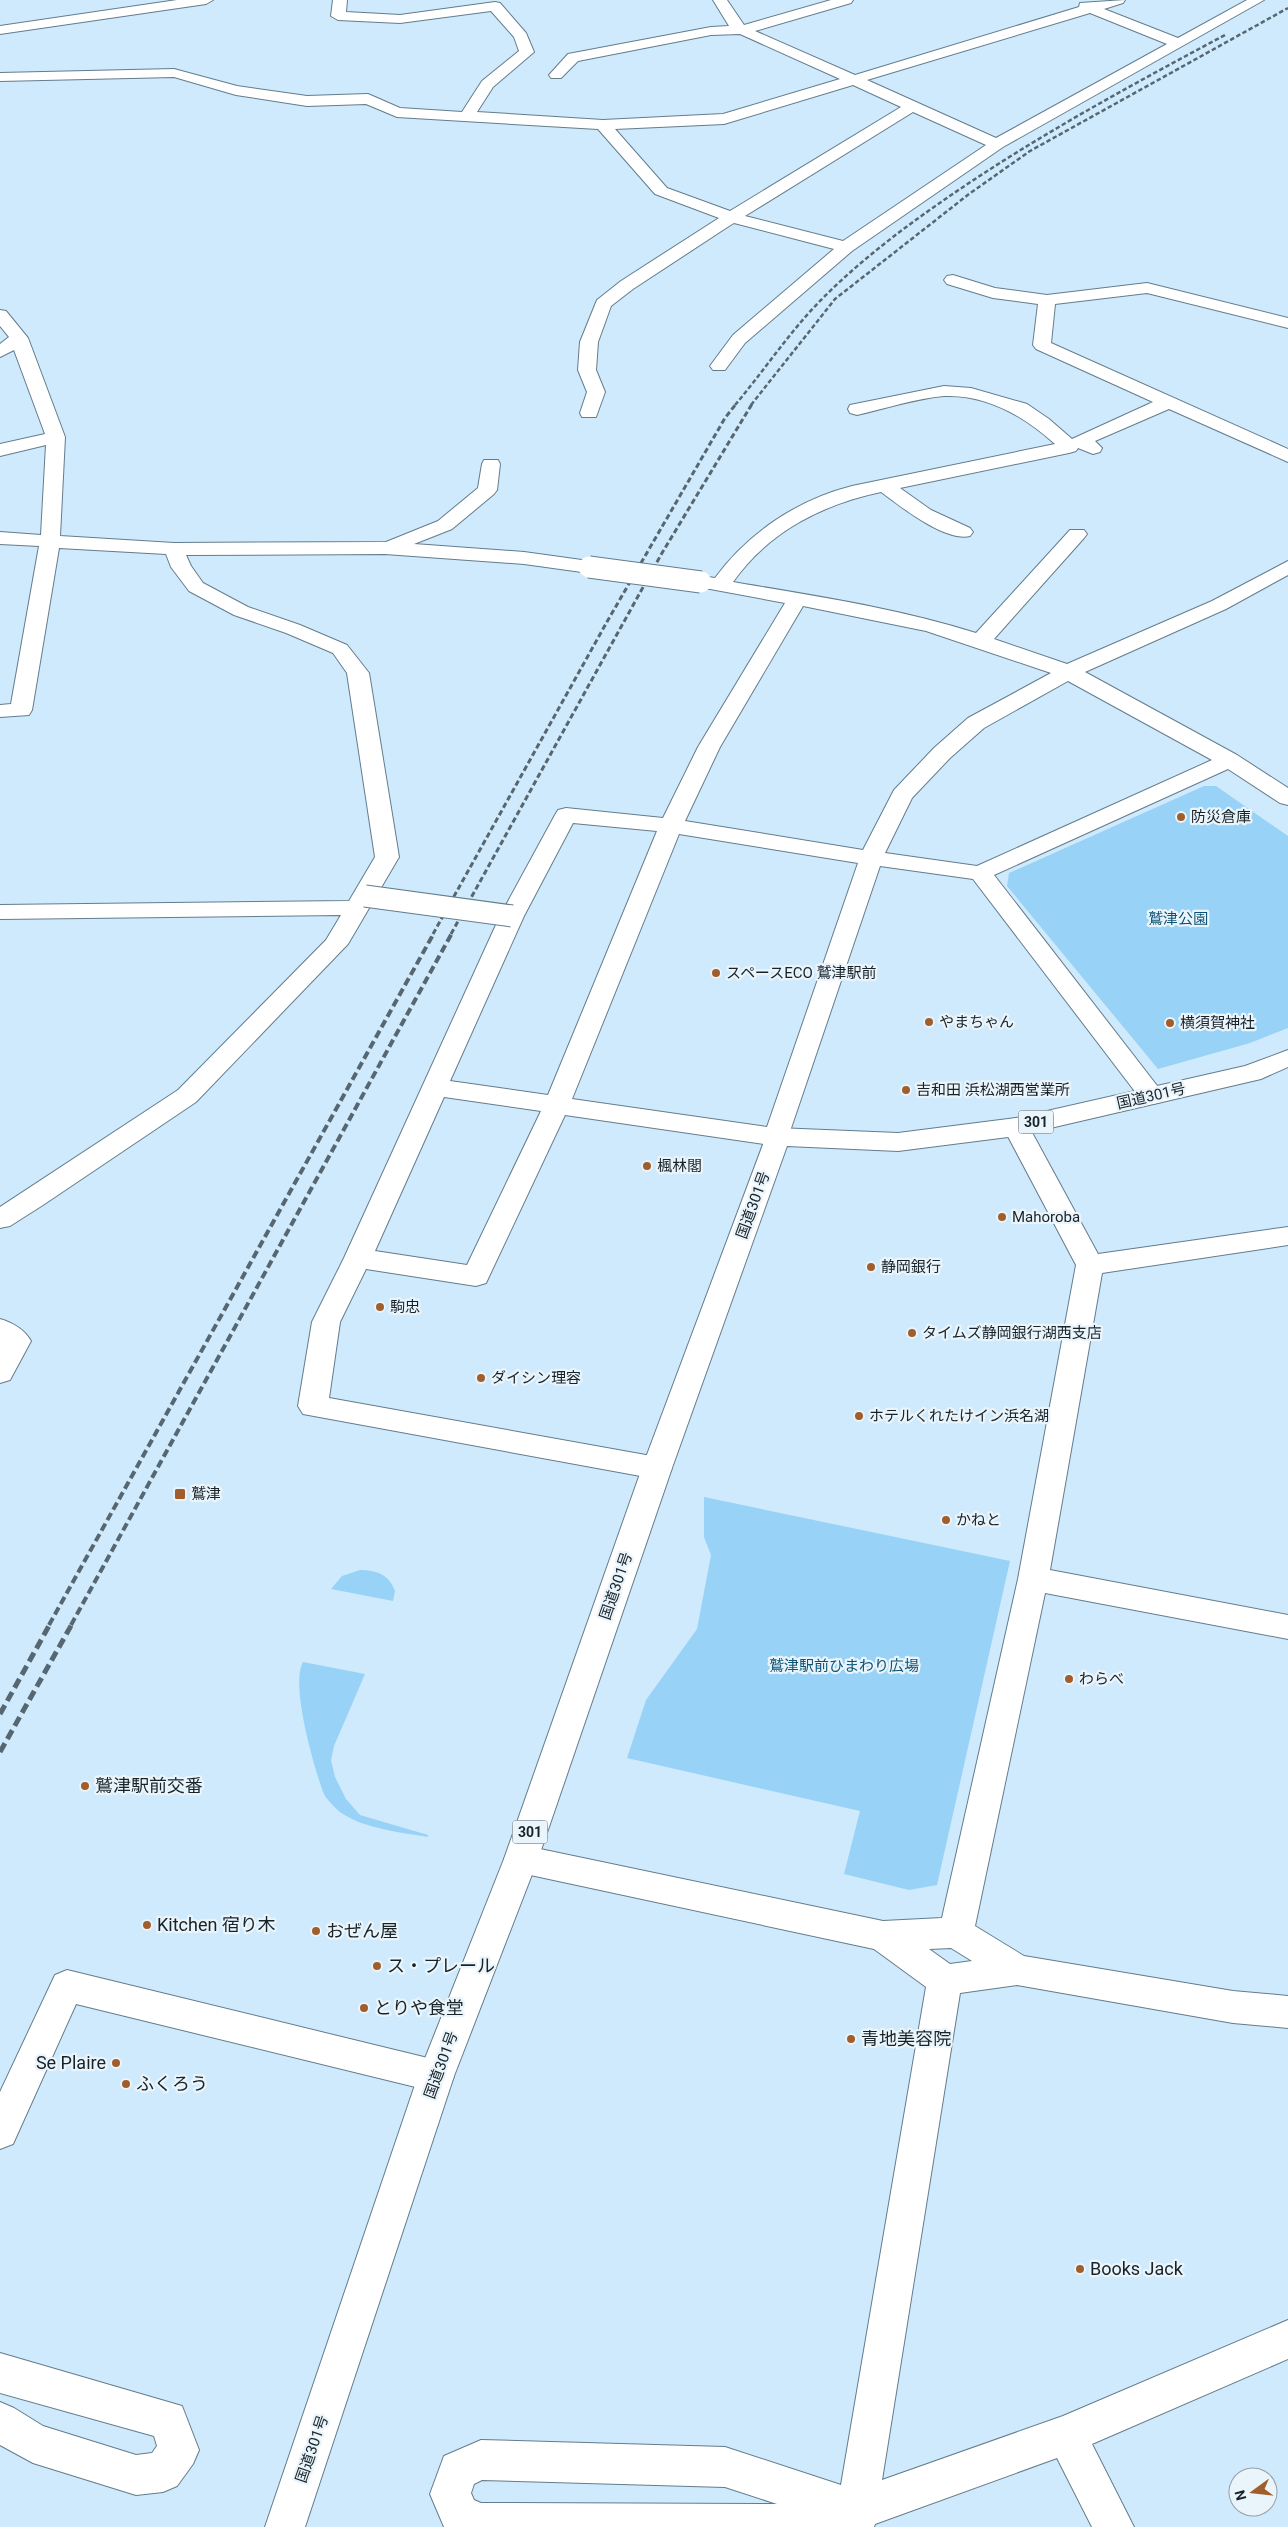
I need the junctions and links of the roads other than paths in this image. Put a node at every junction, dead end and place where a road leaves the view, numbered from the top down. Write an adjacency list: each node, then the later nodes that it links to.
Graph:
1 (206, 0): 9 (main road)
2 (340, 0): 16 (main road)
3 (720, 0): 10 (main road)
4 (846, 0): 10 (main road)
5 (1070, 0): 8 (main road)
6 (1118, 0): 8 (main road)
7 (1257, 0): 11 (main road)
8 (1091, 8): 11 (main road); 14 (main road)
9 (0, 30)
10 (742, 30): 12 (main road); 14 (main road)
11 (1179, 43): 18 (main road)
12 (556, 75)
13 (0, 77): 16 (main road)
14 (852, 81): 15 (main road); 17 (main road)
15 (911, 107): 18 (main road); 19 (main road)
16 (468, 115): 17 (main road)
17 (602, 125): 19 (main road)
18 (997, 144): 20 (main road)
19 (733, 218): 20 (main road); 30 (main road)
20 (846, 247): 27 (main road)
21 (953, 280): 22 (main road)
22 (1047, 300): 24 (main road); 28 (main road)
23 (0, 315): 25 (main road)
24 (1288, 323)
25 (19, 338): 26 (main road); 31 (main road)
26 (0, 352)
27 (719, 366)
28 (1169, 402): 32 (main road); 34 (main road)
29 (857, 409): 36 (main road)
30 (589, 413)
31 (56, 437): 33 (main road); 40 (main road)
32 (1093, 448)
33 (0, 450)
34 (1288, 456)
35 (491, 464): 42 (main road)
36 (884, 485): 37 (main road); 44 (main road)
37 (963, 532)
38 (1077, 534): 46 (main road)
39 (0, 538): 40 (main road)
40 (50, 543): 41 (main road); 48 (main road)
41 (174, 548): 42 (main road); 54 (main road)
42 (385, 548): 44 (main road, bridge)
43 (1288, 567): 47 (main road)
44 (711, 584): 45 (main road)
45 (798, 598): 46 (main road); 51 (main road)
46 (981, 641): 47 (main road)
47 (1068, 672): 49 (main road); 52 (main road)
48 (0, 711)
49 (1229, 760): 50 (main road); 53 (main road)
50 (1288, 798)
51 (671, 826): 52 (main road); 56 (main road); 60 (main road)
52 (871, 858): 53 (main road); 62 (main road)
53 (980, 873): 59 (main road)
54 (361, 902): 55 (main road); 56 (main road, bridge); 63 (main road)
55 (0, 912)
56 (512, 916): 58 (main road)
57 (1288, 1058): 59 (main road, 国道301号 / 301)
58 (434, 1086): 60 (main road); 65 (main road)
59 (1152, 1096): 61 (main road, 国道301号 / 301)
60 (556, 1106): 62 (main road); 65 (main road)
61 (1016, 1126): 62 (main road, 国道301号 / 301); 66 (main road)
62 (777, 1137): 69 (main road, 国道301号 / 301)
63 (0, 1219)
64 (1286, 1241): 66 (main road)
65 (358, 1258): 69 (main road)
66 (1090, 1265): 70 (main road)
67 (0, 1328): 68 (main road)
68 (0, 1373)
69 (657, 1468): 72 (main road, 国道301号 / 301)
70 (1032, 1579): 71 (main road); 73 (main road)
71 (1288, 1628)
72 (521, 1859): 74 (main road); 78 (main road, 国道301号 / 301)
73 (956, 1934): 74 (main road); 75 (main road)
74 (883, 1936): 76 (main road)
75 (1018, 1970): 76 (main road); 77 (main road)
76 (945, 1980): 84 (main road)
77 (1288, 2012)
78 (436, 2076): 79 (main road); 85 (main road, 国道301号 / 301)
79 (0, 2132)
80 (1288, 2340): 83 (main road)
81 (0, 2373): 82 (main road)
82 (0, 2422)
83 (1066, 2435): 84 (main road); 86 (main road)
84 (855, 2519): 84 (main road)
85 (285, 2527)
86 (1114, 2527)

